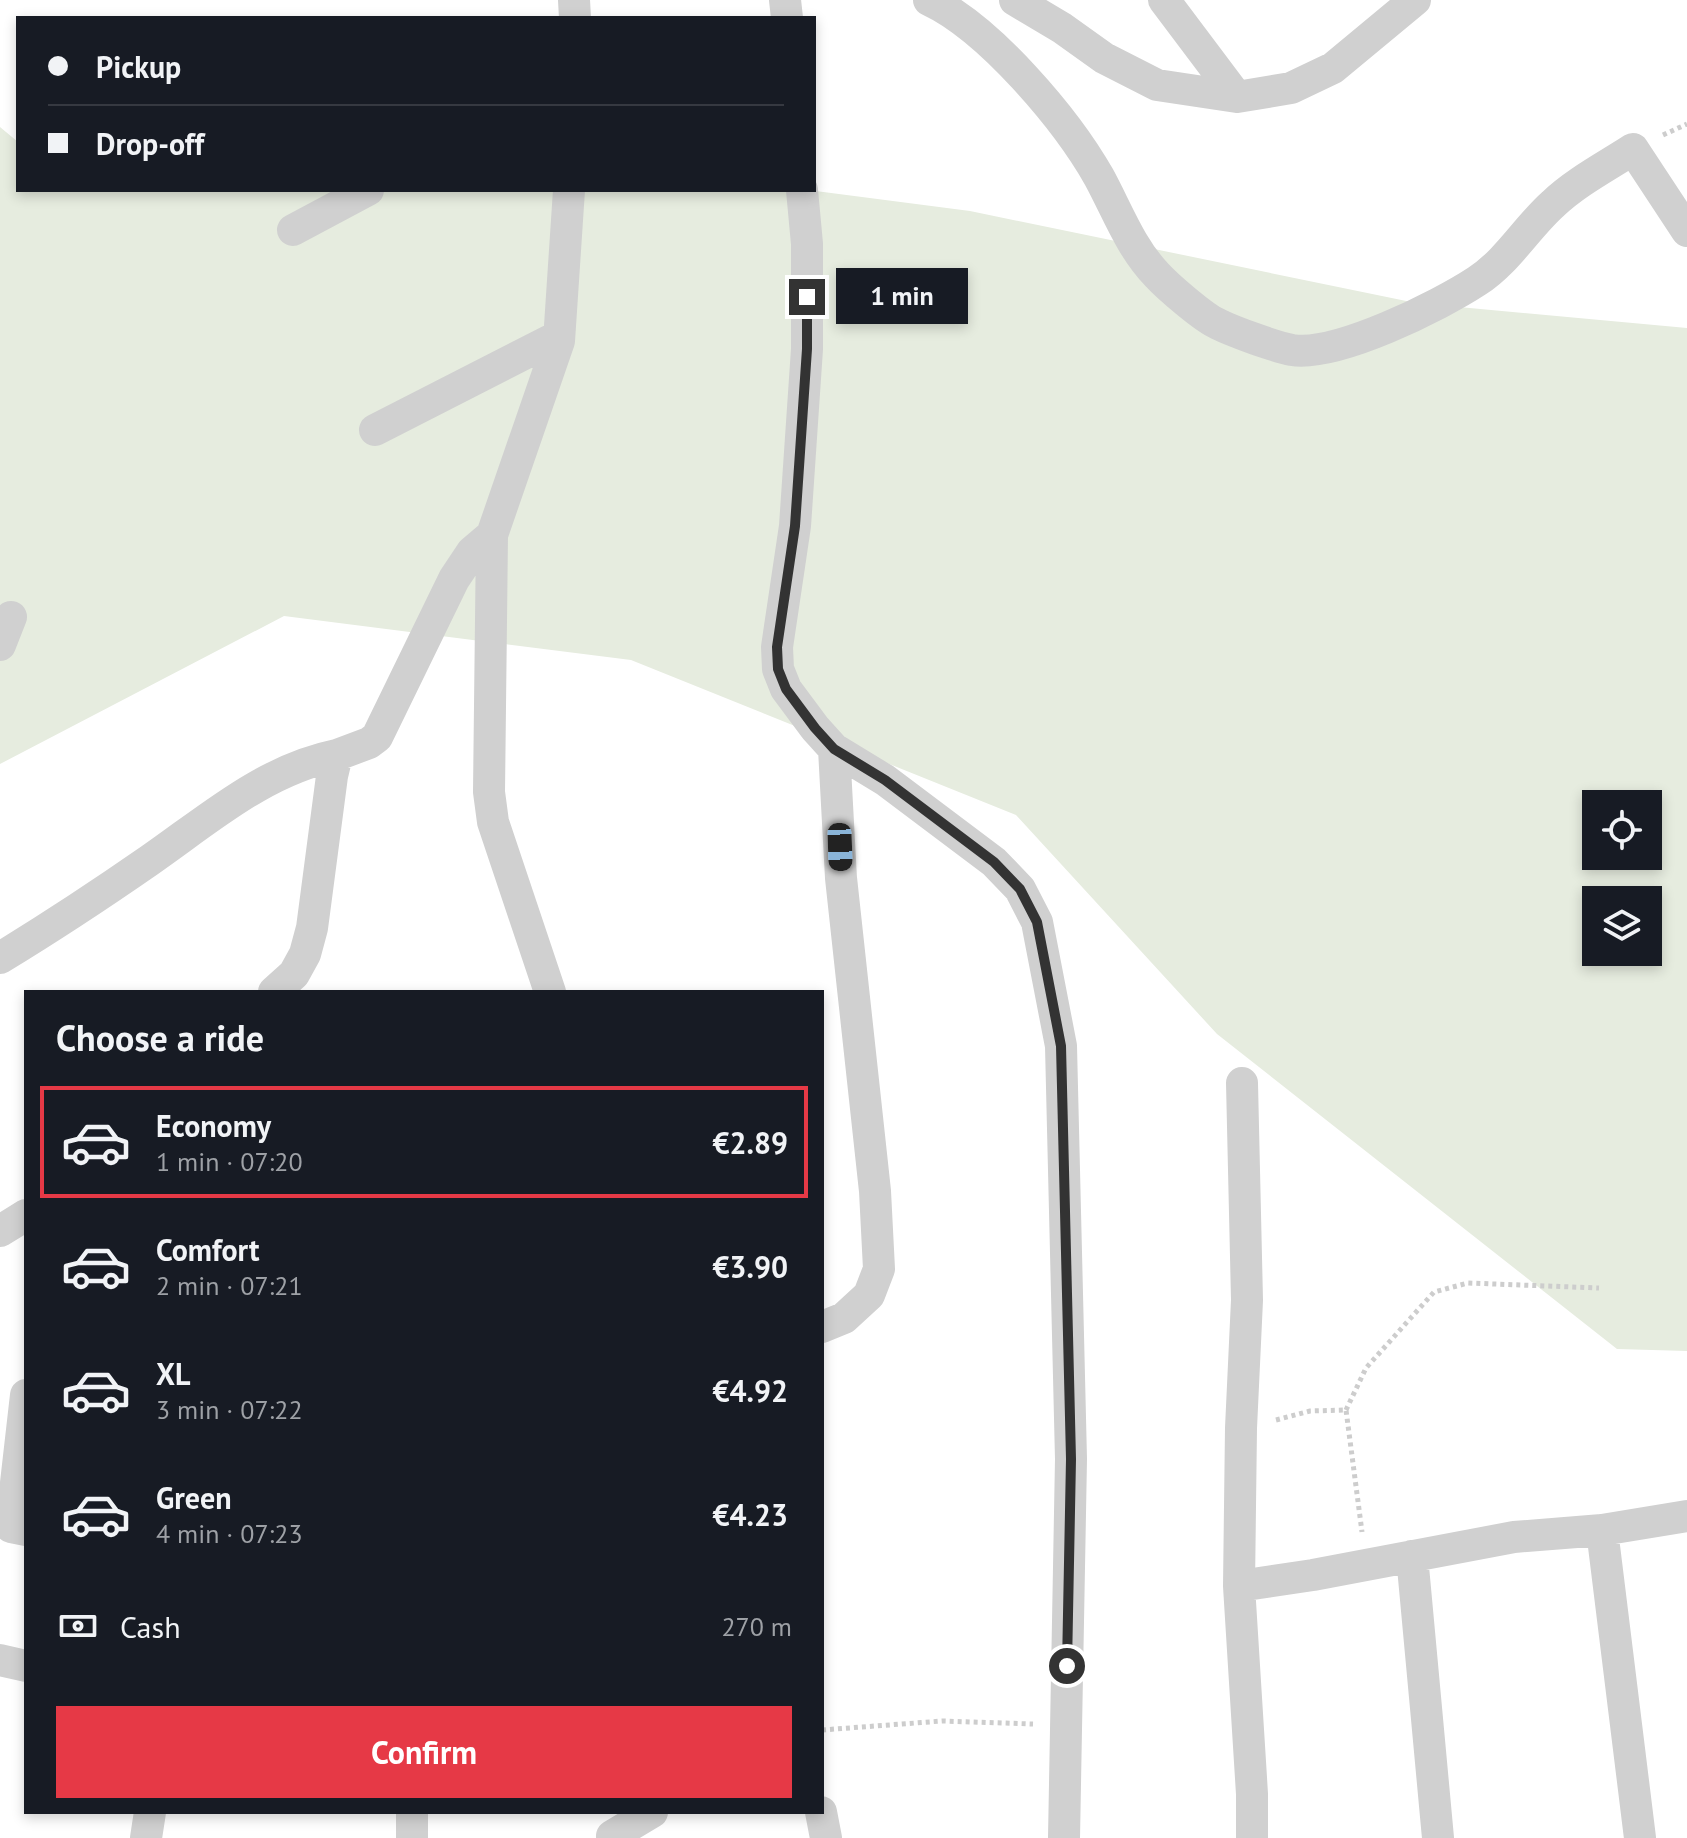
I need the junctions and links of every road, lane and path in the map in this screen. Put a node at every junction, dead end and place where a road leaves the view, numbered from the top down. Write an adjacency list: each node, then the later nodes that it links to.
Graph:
1 (929, 0): 10 (street)
2 (1015, 0): 5 (street)
3 (1164, 0): 5 (street)
4 (1415, 0): 5 (street)
5 (1237, 97)
6 (364, 192): 9 (street)
7 (569, 192): 11 (street)
8 (802, 192): 14 (street)
9 (293, 230)
10 (1687, 231)
11 (559, 336): 12 (street); 13 (street)
12 (375, 430)
13 (492, 535): 15 (street); 18 (street)
14 (834, 749): 23 (street); 35 (street)
15 (337, 755): 16 (street); 17 (street)
16 (0, 958)
17 (276, 990)
18 (549, 990)
19 (1242, 1083): 26 (street)
20 (24, 1216): 21 (street)
21 (0, 1231)
22 (1599, 1288): 24 (path)
23 (824, 1326)
24 (1346, 1410): 26 (path); 31 (path)
25 (24, 1414): 28 (street)
26 (1241, 1428): 32 (street)
27 (1687, 1516): 29 (street)
28 (12, 1527)
29 (1602, 1530): 30 (street); 48 (street)
30 (1412, 1556): 31 (street); 47 (street)
31 (1366, 1564): 32 (street)
32 (1239, 1586): 46 (street)
33 (0, 1660): 34 (street)
34 (24, 1666)
35 (1066, 1725): 36 (path); 45 (street)
36 (824, 1730)
37 (150, 1814): 42 (street)
38 (412, 1814): 43 (street)
39 (649, 1814): 41 (street)
40 (821, 1814): 44 (street)
41 (612, 1836)
42 (146, 1838)
43 (412, 1838)
44 (826, 1838)
45 (1064, 1838)
46 (1252, 1838)
47 (1438, 1838)
48 (1640, 1838)

